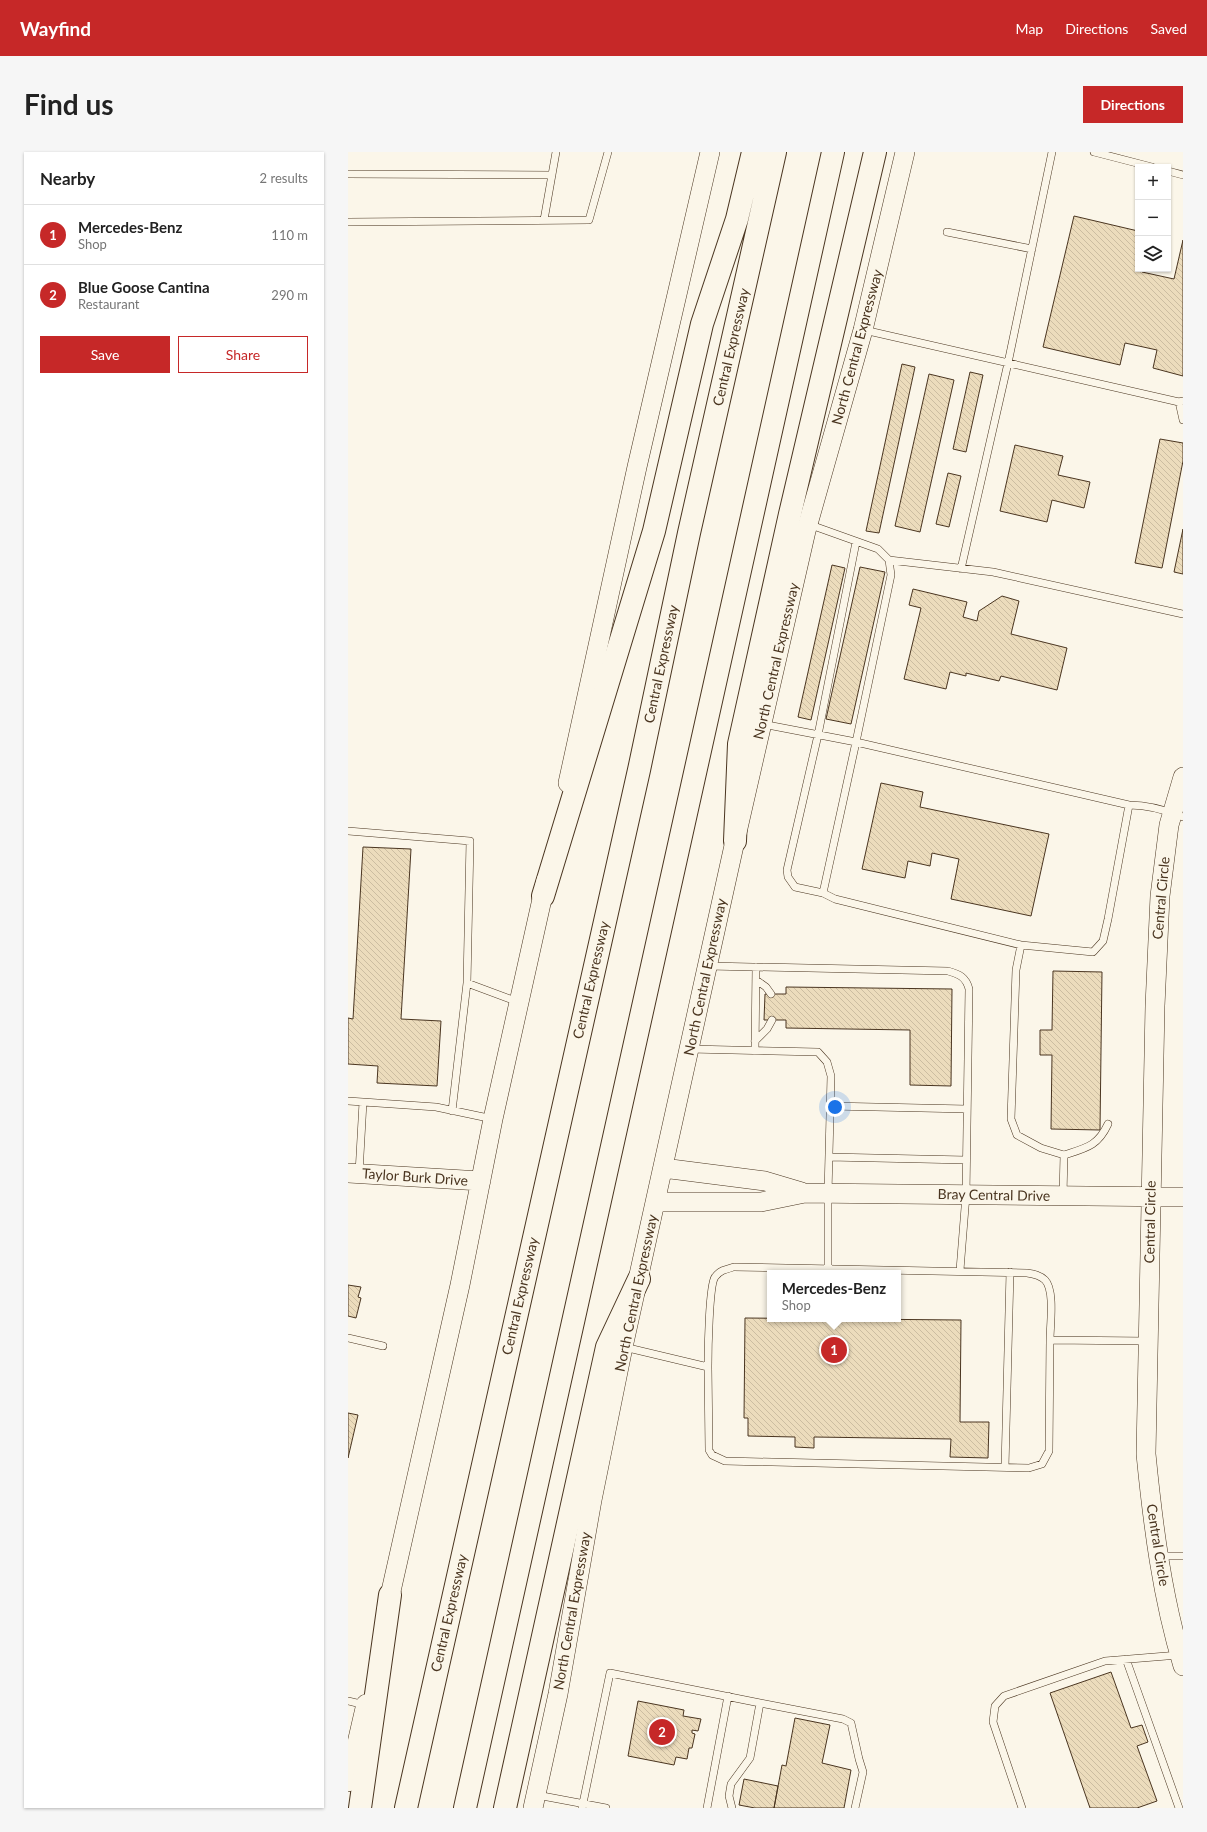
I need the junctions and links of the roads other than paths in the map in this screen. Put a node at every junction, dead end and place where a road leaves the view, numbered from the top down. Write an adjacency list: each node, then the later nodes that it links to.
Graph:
1 (556, 152): 14 (lane)
2 (608, 152): 16 (lane)
3 (710, 152): 38 (main road)
4 (752, 152): 38 (highway)
5 (775, 152): 93 (highway, Central Expressway)
6 (833, 152): 94 (highway)
7 (875, 152): 36 (highway)
8 (905, 152): 20 (main road, North Central Expressway)
9 (1052, 152): 19 (lane)
10 (1094, 152): 11 (lane)
11 (1140, 164)
12 (1171, 172): 15 (lane)
13 (348, 174): 14 (lane)
14 (552, 175): 16 (lane)
15 (1183, 175)
16 (544, 220): 17 (lane)
17 (348, 222)
18 (947, 232): 19 (lane)
19 (1032, 249): 21 (lane)
20 (863, 330): 21 (lane); 24 (main road, North Central Expressway)
21 (1008, 363): 22 (lane); 27 (lane)
22 (1181, 402): 23 (lane)
23 (1183, 420)
24 (808, 524): 25 (lane); 29 (main road, North Central Expressway)
25 (856, 542): 26 (lane); 30 (lane)
26 (889, 560): 27 (lane); 31 (lane)
27 (961, 569): 28 (lane)
28 (1183, 614)
29 (762, 724): 30 (lane); 36 (main road, North Central Expressway)
30 (818, 735): 31 (lane); 37 (lane)
31 (856, 742): 33 (lane); 37 (lane)
32 (1183, 777): 34 (main road, Central Circle)
33 (1129, 805): 34 (lane); 39 (lane)
34 (1178, 815): 67 (main road, Central Circle)
35 (348, 831): 43 (lane)
36 (735, 841): 40 (main road, North Central Expressway)
37 (823, 893): 39 (lane)
38 (543, 896): 45 (main road)
39 (1021, 945): 57 (lane)
40 (708, 966): 41 (lane); 48 (main road, North Central Expressway)
41 (756, 967): 42 (lane); 53 (lane)
42 (756, 980): 44 (lane); 47 (lane)
43 (467, 983): 45 (lane); 54 (lane)
44 (771, 994)
45 (520, 1002): 55 (main road)
46 (772, 1020): 47 (lane)
47 (755, 1041): 49 (lane)
48 (690, 1049): 49 (lane); 60 (main road, North Central Expressway)
49 (755, 1051): 52 (lane)
50 (348, 1101): 51 (lane)
51 (363, 1102): 54 (lane); 61 (lane)
52 (830, 1106): 53 (lane); 58 (lane)
53 (967, 1109): 59 (lane)
54 (452, 1111): 55 (lane)
55 (493, 1119): 62 (main road)
56 (1108, 1124): 57 (lane)
57 (1064, 1155): 66 (lane)
58 (829, 1157): 59 (lane); 64 (lane)
59 (966, 1160): 65 (lane)
60 (663, 1168): 63 (main road, Bray Central Drive); 69 (main road, North Central Expressway)
61 (354, 1173): 62 (main road, Taylor Burk Drive)
62 (481, 1181): 83 (main road)
63 (805, 1193): 64 (main road, Bray Central Drive); 69 (main road, Bray Central Drive)
64 (828, 1193): 65 (main road, Bray Central Drive); 70 (lane)
65 (966, 1194): 66 (main road, Bray Central Drive); 71 (lane)
66 (1063, 1196): 67 (main road, Bray Central Drive)
67 (1150, 1196): 68 (main road, Bray Central Drive); 76 (main road, Central Circle)
68 (1183, 1197)
69 (656, 1202): 73 (main road, North Central Expressway)
70 (828, 1267): 71 (lane); 79 (lane)
71 (960, 1270): 72 (lane)
72 (1010, 1272): 75 (lane); 80 (lane)
73 (639, 1279): 78 (main road, North Central Expressway); 95 (highway)
74 (348, 1338): 77 (lane)
75 (1050, 1340): 76 (lane); 80 (lane)
76 (1147, 1342): 81 (main road, Central Circle)
77 (383, 1346)
78 (623, 1347): 79 (lane); 90 (main road, North Central Expressway)
79 (708, 1367): 80 (lane)
80 (1005, 1467)
81 (1158, 1556): 82 (lane); 85 (main road, Central Circle)
82 (1183, 1556)
83 (390, 1595): 87 (main road); 92 (highway)
84 (1126, 1659): 85 (lane); 100 (lane); 101 (lane)
85 (1181, 1661)
86 (728, 1696): 88 (lane); 91 (lane); 97 (lane)
87 (357, 1703): 89 (main road)
88 (760, 1703): 98 (lane); 99 (lane)
89 (348, 1782)
90 (534, 1801): 91 (lane)
91 (583, 1806): 96 (lane)
92 (360, 1808)
93 (406, 1808)
94 (465, 1808)
95 (505, 1808)
96 (606, 1808)
97 (707, 1808)
98 (732, 1808)
99 (856, 1808)
100 (1022, 1808)
101 (1179, 1808)

